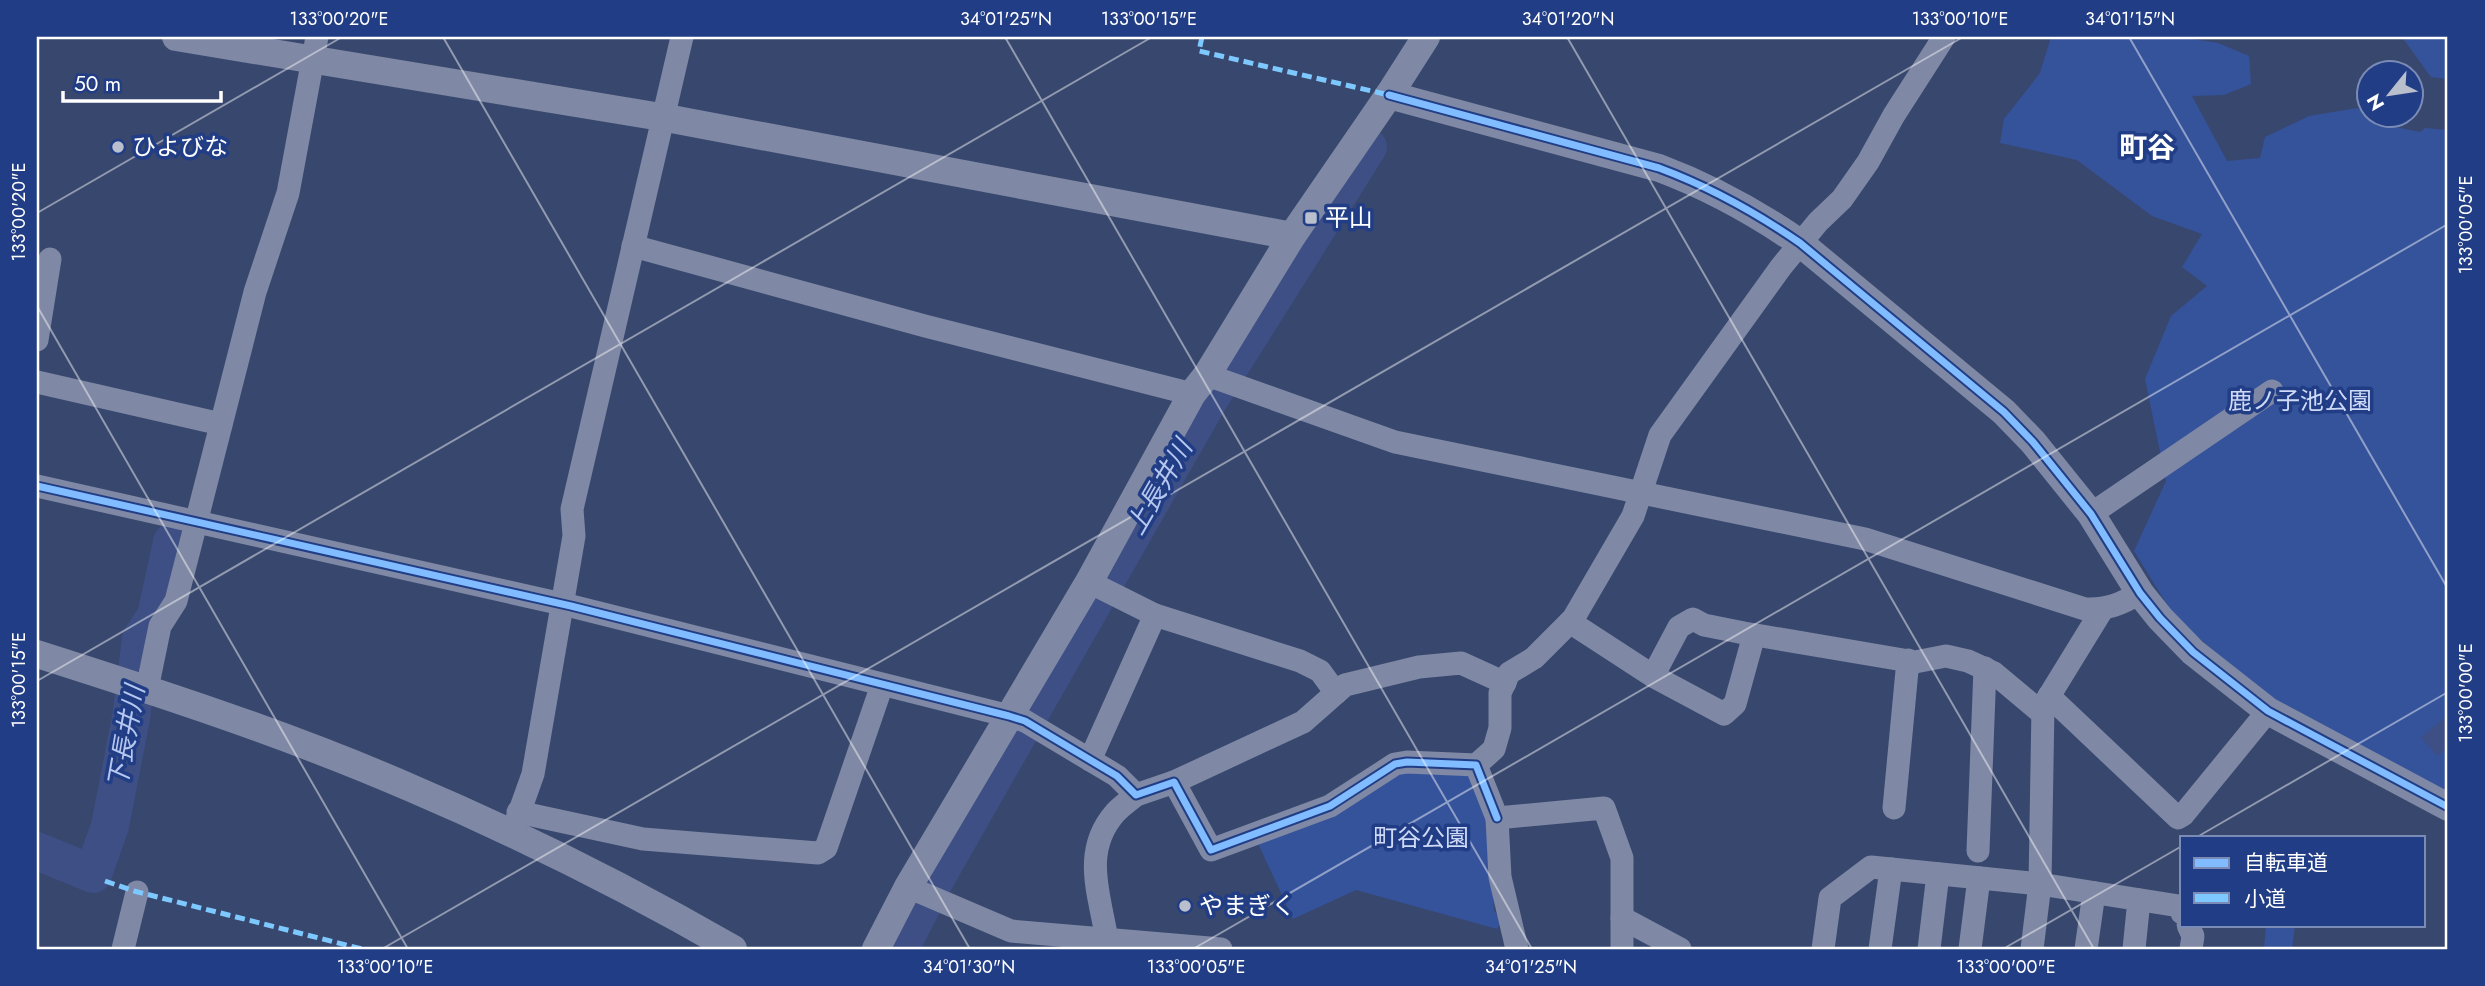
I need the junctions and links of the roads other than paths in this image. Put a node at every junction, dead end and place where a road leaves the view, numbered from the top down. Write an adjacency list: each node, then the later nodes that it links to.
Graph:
1 (176, 37): 5 (street)
2 (682, 37): 7 (street)
3 (1426, 37): 6 (street)
4 (1944, 37): 9 (street)
5 (315, 48): 7 (street); 16 (street)
6 (1390, 94): 8 (street); 9 (street)
7 (662, 117): 8 (street); 10 (street)
8 (1292, 236): 14 (street)
9 (1800, 243): 18 (street); 19 (street)
10 (633, 247): 14 (street); 23 (street)
11 (50, 259): 12 (street)
12 (37, 340)
13 (37, 382): 16 (street)
14 (1199, 385): 18 (street); 21 (street)
15 (2272, 391): 19 (street)
16 (221, 424): 20 (street)
17 (37, 486): 20 (street)
18 (1642, 492): 24 (street); 26 (street)
19 (2091, 514): 22 (street)
20 (195, 521): 23 (street); 34 (street)
21 (1089, 582): 25 (street); 38 (street)
22 (2140, 593): 24 (street); 37 (street)
23 (564, 604): 33 (street); 46 (street)
24 (2102, 610): 36 (street)
25 (1155, 615): 35 (street); 39 (street)
26 (1570, 622): 31 (street); 32 (street)
27 (1754, 635): 29 (street); 31 (street); 31 (street)
28 (37, 654): 34 (street)
29 (1908, 660): 30 (street); 44 (street)
30 (1984, 668): 36 (street); 47 (street)
31 (1653, 676)
32 (1505, 682): 35 (street); 40 (street)
33 (882, 685): 38 (street); 46 (street)
34 (147, 689): 46 (street)
35 (1336, 693): 41 (street)
36 (2046, 705): 37 (street); 51 (street)
37 (2268, 711): 43 (street)
38 (1009, 716): 39 (street); 52 (street)
39 (1090, 760): 42 (street)
40 (1476, 765): 41 (street); 45 (street)
41 (1174, 782): 42 (street)
42 (1136, 795): 59 (street)
43 (2448, 807)
44 (1894, 808)
45 (1497, 818): 57 (street); 65 (street)
46 (515, 823): 62 (street)
47 (1978, 851)
48 (1891, 869): 49 (street); 68 (street); 69 (street)
49 (1938, 874): 50 (street); 70 (street)
50 (1979, 878): 51 (street); 71 (street)
51 (2040, 884): 54 (street); 72 (street)
52 (908, 887): 59 (street); 63 (street)
53 (137, 892): 61 (street)
54 (2094, 893): 55 (street); 73 (street)
55 (2139, 900): 56 (street); 74 (street)
56 (2180, 908)
57 (1622, 918): 66 (street); 67 (street)
58 (2188, 926): 75 (street)
59 (1107, 940): 60 (street)
60 (1167, 947): 64 (street)
61 (123, 949)
62 (733, 949)
63 (876, 949)
64 (1221, 949)
65 (1517, 949)
66 (1622, 949)
67 (1680, 949)
68 (1823, 949)
69 (1880, 949)
70 (1929, 949)
71 (1970, 949)
72 (2032, 949)
73 (2086, 949)
74 (2134, 949)
75 (2191, 949)

